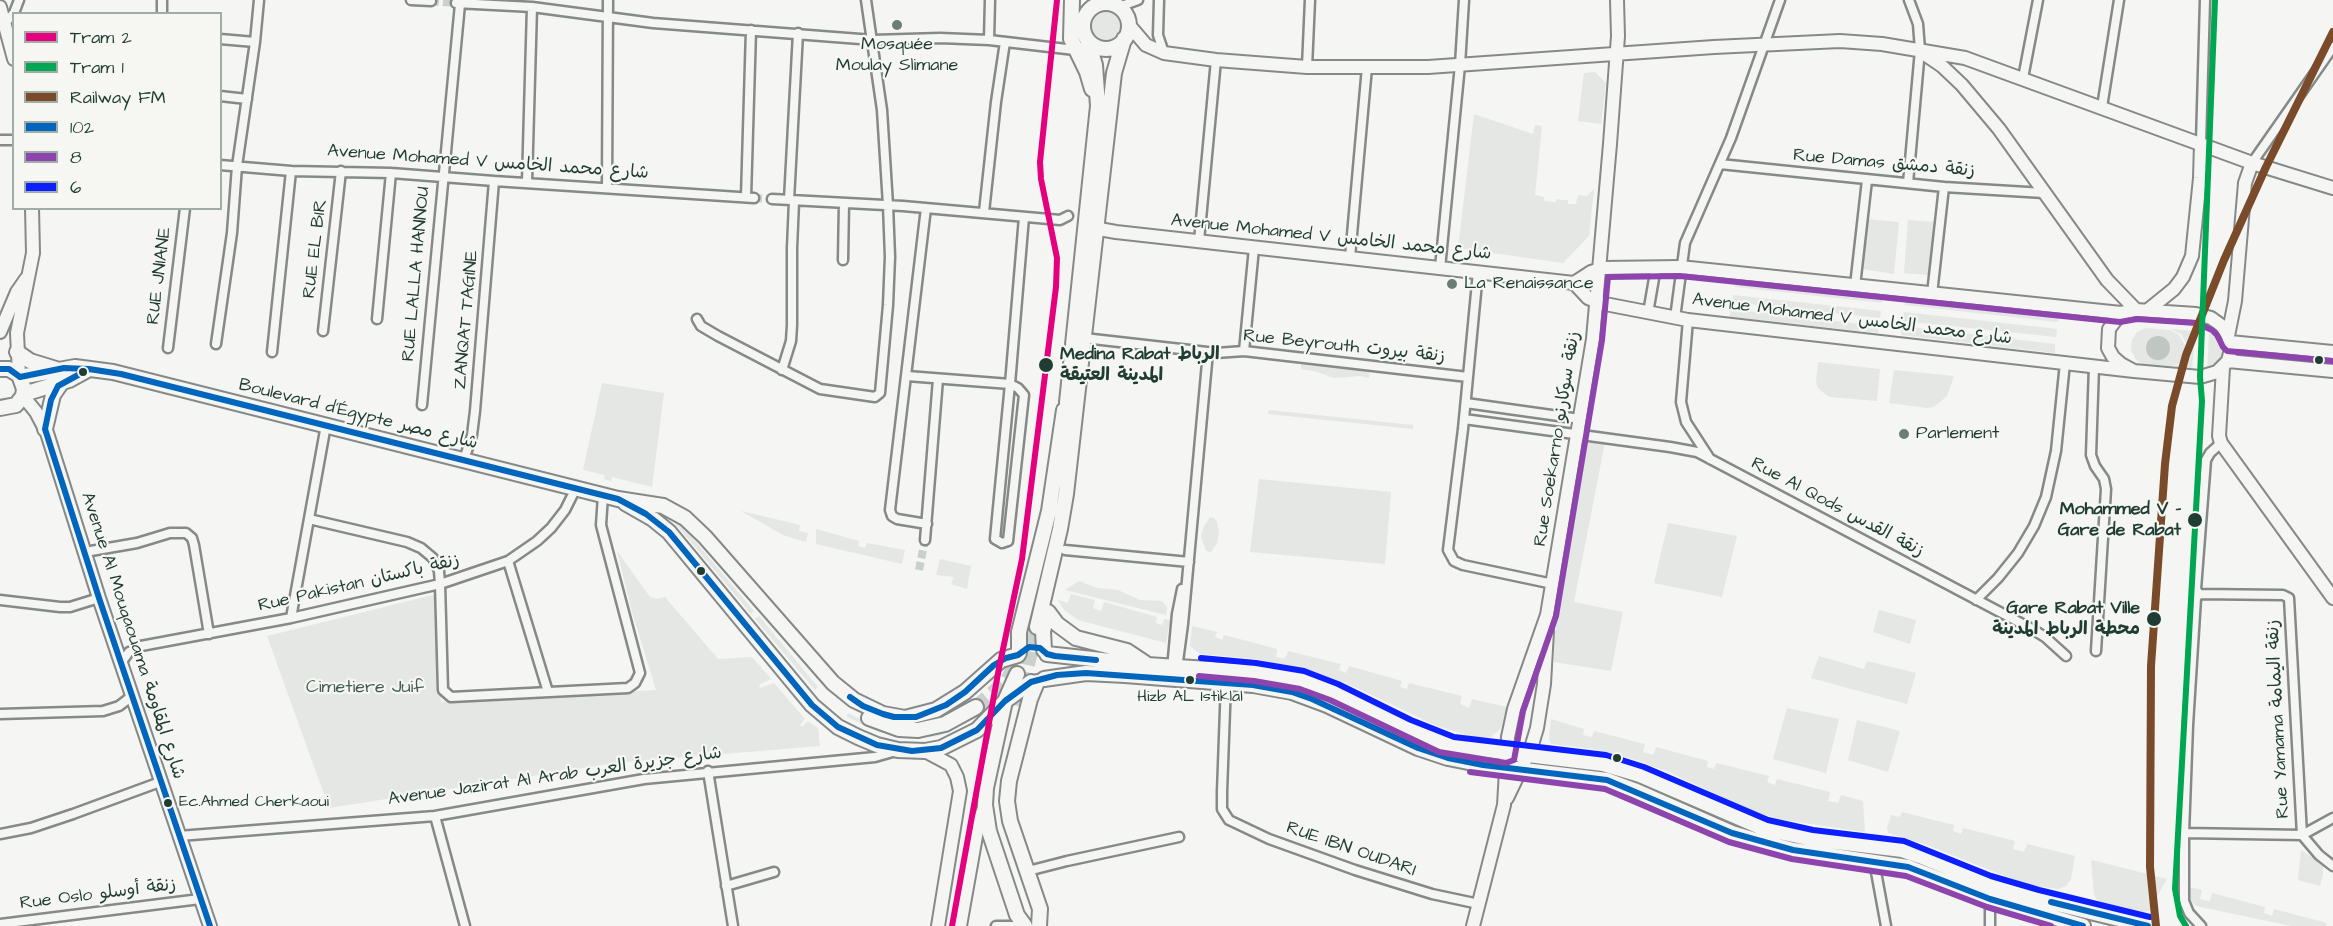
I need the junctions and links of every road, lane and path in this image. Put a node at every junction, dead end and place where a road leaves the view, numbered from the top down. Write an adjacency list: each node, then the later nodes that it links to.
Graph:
1 (259, 0): 34 (street)
2 (411, 0): 18 (street)
3 (608, 0): 23 (street)
4 (866, 0): 32 (street)
5 (990, 0): 33 (street)
6 (1072, 0): 38 (main road)
7 (1084, 0): 24 (main road)
8 (1138, 0): 19 (street)
9 (1160, 0): 41 (street)
10 (1310, 0): 45 (street)
11 (1464, 0): 44 (street)
12 (1617, 0): 42 (main road, Rue Soekarno زنقة سوكارنو)
13 (1780, 0): 36 (street)
14 (1909, 0): 39 (street)
15 (2038, 0): 47 (street)
16 (2119, 0): 51 (street)
17 (2205, 0): 52 (street)
18 (431, 1)
19 (1115, 4): 24 (main road); 26 (main road)
20 (527, 5): 23 (street); 60 (street, RUE LALLA HANNOU); 63 (street)
21 (0, 7): 25 (main road)
22 (12, 14): 25 (street)
23 (607, 16): 27 (street); 66 (street)
24 (1085, 17): 30 (main road)
25 (5, 23): 40 (main road)
26 (1128, 24): 31 (main road); 41 (main road)
27 (751, 30): 28 (street); 66 (street, Avenue Mohamed V شارع محمد الخامس)
28 (798, 33): 32 (street); 70 (street)
29 (222, 39): 34 (street)
30 (1087, 39): 31 (main road); 50 (main road)
31 (1124, 39): 79 (main road)
32 (873, 40): 33 (street); 72 (street)
33 (990, 40): 35 (street)
34 (255, 42): 49 (street)
35 (1005, 42): 38 (street); 76 (street)
36 (1765, 45): 39 (main road); 42 (main road); 54 (street)
37 (2333, 47): 53 (street)
38 (1075, 50): 50 (main road)
39 (1920, 50): 47 (main road); 64 (street); 68 (main road)
40 (12, 51)
41 (1164, 53): 43 (main road)
42 (1616, 53): 44 (main road); 87 (main road, Rue Soekarno زنقة سوكارنو)
43 (1216, 60): 45 (main road); 80 (street)
44 (1460, 65): 46 (main road); 86 (street)
45 (1306, 67): 46 (main road)
46 (1367, 67): 82 (street)
47 (2023, 78): 51 (main road)
48 (222, 96): 49 (street)
49 (247, 99): 56 (street)
50 (1098, 106): 79 (main road)
51 (2102, 107): 52 (main road)
52 (2201, 143): 53 (main road); 94 (main road)
53 (2252, 163): 67 (main road); 104 (main road)
54 (1720, 164): 61 (street, Rue Damas زنقة دمشق); 85 (street)
55 (222, 165): 56 (street, Avenue Mohamed V شارع محمد الخامس)
56 (237, 166): 57 (street, Avenue Mohamed V شارع محمد الخامس); 105 (street)
57 (291, 171): 58 (street, Avenue Mohamed V شارع محمد الخامس); 109 (street)
58 (341, 171): 59 (street, Avenue Mohamed V شارع محمد الخامس); 101 (street, RUE EL BIR)
59 (391, 172): 60 (street, Avenue Mohamed V شارع محمد الخامس); 98 (street)
60 (442, 177): 62 (street, Avenue Mohamed V شارع محمد الخامس); 128 (street, RUE LALLA HANNOU)
61 (1867, 180): 64 (street, Rue Damas زنقة دمشق); 91 (street)
62 (494, 181): 63 (street, Avenue Mohamed V شارع محمد الخامس); 136 (street, ZANQAT TAGINE)
63 (527, 182): 66 (street, Avenue Mohamed V شارع محمد الخامس)
64 (1908, 183): 65 (street, Rue Damas زنقة دمشق)
65 (1944, 187): 68 (street, Rue Damas زنقة دمشق); 92 (street)
66 (607, 188)
67 (2333, 188)
68 (2044, 193): 94 (main road)
69 (772, 199): 70 (street)
70 (792, 200): 71 (street); 116 (street)
71 (844, 203): 72 (street); 83 (street)
72 (888, 205): 73 (street); 116 (street)
73 (926, 208): 76 (street); 121 (street)
74 (32, 210): 89 (main road)
75 (185, 210): 106 (street, RUE JNIANE)
76 (984, 212): 78 (street)
77 (1068, 216): 78 (street)
78 (1024, 217): 124 (street)
79 (1090, 227): 80 (main road, Avenue Mohamed V شارع محمد الخامس); 103 (main road); 126 (main road)
80 (1199, 241): 81 (main road, Avenue Mohamed V شارع محمد الخامس)
81 (1254, 248): 82 (main road, Avenue Mohamed V شارع محمد الخامس); 107 (street)
82 (1350, 257): 86 (main road, Avenue Mohamed V شارع محمد الخامس)
83 (843, 260)
84 (1656, 267): 85 (main road, Avenue Mohamed V شارع محمد الخامس); 87 (main road, Avenue Mohamed V شارع محمد الخامس); 95 (street)
85 (1680, 267): 91 (main road, Avenue Mohamed V شارع محمد الخامس); 97 (street)
86 (1440, 268): 88 (main road, Avenue Mohamed V شارع محمد الخامس)
87 (1600, 269): 90 (main road, Avenue Mohamed V شارع محمد الخامس); 93 (main road, Rue Soekarno زنقة سوكارنو)
88 (1478, 272): 90 (main road, Avenue Mohamed V شارع محمد الخامس); 122 (street)
89 (29, 275): 102 (main road); 108 (main road)
90 (1574, 283): 93 (main road, Avenue Mohamed V شارع محمد الخامس)
91 (1855, 286): 92 (main road, Avenue Mohamed V شارع محمد الخامس)
92 (1932, 294): 96 (main road, Avenue Mohamed V شارع محمد الخامس)
93 (1596, 302): 95 (main road, Avenue Mohamed V شارع محمد الخامس); 131 (main road, Rue Soekarno زنقة سوكارنو)
94 (2142, 310): 96 (main road); 104 (main road)
95 (1648, 313): 97 (main road, Avenue Mohamed V شارع محمد الخامس)
96 (2121, 314): 117 (main road)
97 (1675, 318): 100 (main road, Avenue Mohamed V شارع محمد الخامس)
98 (378, 319)
99 (697, 319): 116 (street)
100 (1688, 320): 112 (main road, Avenue Mohamed V شارع محمد الخامس); 137 (street)
101 (323, 331)
102 (0, 332)
103 (1084, 338): 110 (street, Rue Beyrouth زنقة بيروت); 126 (main road)
104 (2230, 339): 111 (main road); 113 (main road)
105 (216, 345)
106 (168, 348)
107 (1244, 351): 110 (street, Rue Beyrouth زنقة بيروت); 122 (street, Rue Beyrouth زنقة بيروت)
108 (17, 352): 119 (main road); 120 (main road)
109 (272, 352)
110 (1208, 352): 147 (street)
111 (2333, 352)
112 (2065, 363): 114 (main road, Avenue Mohamed V شارع محمد الخامس); 155 (street)
113 (2225, 364): 117 (main road, Avenue Mohamed V شارع محمد الخامس); 118 (main road); 135 (main road)
114 (2094, 366): 117 (main road, Avenue Mohamed V شارع محمد الخامس); 162 (street)
115 (0, 369): 119 (main road, Boulevard d'Égypte شارع مصر)
116 (782, 370)
117 (2134, 370)
118 (2333, 371)
119 (20, 376): 120 (main road, Boulevard d'Égypte شارع مصر); 125 (main road)
120 (60, 376): 125 (main road, Boulevard d'Égypte شارع مصر); 132 (main road, Boulevard d'Égypte شارع مصر); 133 (main road)
121 (907, 376): 123 (street); 142 (street)
122 (1468, 377): 127 (street, Rue Beyrouth زنقة بيروت)
123 (938, 379): 124 (street); 142 (street)
124 (1010, 384): 124 (street)
125 (23, 395): 129 (main road, Boulevard d'Égypte شارع مصر); 133 (main road, Avenue Al Mouqaouama شارع المقاومة)
126 (1072, 402): 144 (main road); 160 (main road); 164 (main road)
127 (1466, 403): 130 (street, Rue Beyrouth زنقة بيروت); 131 (street)
128 (422, 405)
129 (0, 408)
130 (1464, 418): 134 (street); 149 (street, Rue Beyrouth زنقة بيروت)
131 (1580, 419): 134 (main road, Rue Soekarno زنقة سوكارنو)
132 (326, 425): 136 (main road, Boulevard d'Égypte شارع مصر); 141 (street)
133 (45, 429): 145 (main road, Avenue Al Mouqaouama شارع المقاومة)
134 (1576, 434): 137 (street, Rue Al Qods زنقة القدس); 149 (main road, Rue Soekarno زنقة سوكارنو)
135 (2221, 443): 151 (street); 153 (main road)
136 (464, 460): 138 (main road, Boulevard d'Égypte شارع مصر)
137 (1711, 460): 155 (street, Rue Al Qods زنقة القدس)
138 (576, 488): 139 (main road, Boulevard d'Égypte شارع مصر); 146 (street, Rue Pakistan زنقة باكستان)
139 (603, 495): 140 (main road, Boulevard d'Égypte شارع مصر); 172 (street)
140 (618, 499): 159 (main road, Boulevard d'Égypte شارع مصر); 177 (main road, Boulevard d'Égypte شارع مصر)
141 (309, 519): 148 (street); 158 (street)
142 (927, 524): 143 (street)
143 (925, 540)
144 (1065, 550): 147 (street); 156 (main road)
145 (85, 552): 152 (main road, Avenue Al Mouqaouama شارع المقاومة); 161 (street)
146 (508, 561): 148 (street, Rue Pakistan زنقة باكستان); 172 (street)
147 (1189, 562): 168 (street)
148 (440, 584): 158 (street, Rue Pakistan زنقة باكستان); 172 (street)
149 (1553, 584): 157 (main road, Rue Soekarno زنقة سوكارنو)
150 (1182, 589): 168 (street)
151 (2199, 594): 188 (street); 190 (street, Rue Yamama زنقة اليمامة)
152 (99, 598): 154 (street); 166 (main road, Avenue Al Mouqaouama شارع المقاومة)
153 (2333, 598)
154 (0, 600)
155 (1976, 600): 165 (street, Rue Al Qods زنقة القدس)
156 (1048, 612): 163 (main road); 167 (main road)
157 (1547, 615): 179 (main road, Rue Soekarno زنقة سوكارنو); 180 (main road, Rue Soekarno زنقة سوكارنو)
158 (291, 618): 161 (street, Rue Pakistan زنقة باكستان)
159 (775, 619): 164 (main road, Boulevard d'Égypte شارع مصر); 175 (main road)
160 (1032, 626)
161 (209, 634): 166 (street, Rue Pakistan زنقة باكستان)
162 (2096, 651)
163 (1045, 652): 164 (main road); 167 (main road); 170 (main road)
164 (1018, 654): 169 (main road)
165 (2066, 656)
166 (121, 663): 173 (main road, Avenue Al Mouqaouama شارع المقاومة)
167 (1147, 665): 168 (main road)
168 (1174, 672): 170 (main road); 171 (main road); 180 (main road)
169 (1017, 674): 170 (main road); 174 (main road)
170 (1037, 681): 174 (main road, Boulevard d'Égypte شارع مصر); 195 (main road)
171 (1226, 682): 180 (main road); 200 (street, RUE IBN OUDARI)
172 (548, 692)
173 (132, 696): 176 (street); 183 (main road, Avenue Al Mouqaouama شارع المقاومة)
174 (1011, 703): 178 (main road, Boulevard d'Égypte شارع مصر); 184 (main road); 210 (main road); 211 (main road)
175 (976, 707)
176 (0, 714)
177 (898, 750): 178 (main road, Boulevard d'Égypte شارع مصر); 182 (street, Avenue Jazirat Al Arab شارع جزيرة العرب)
178 (925, 751): 206 (main road)
179 (1527, 756): 180 (main road); 181 (main road, Rue Soekarno زنقة سوكارنو); 202 (main road)
180 (1506, 761): 181 (main road); 185 (main road, Rue Soekarno زنقة سوكارنو)
181 (1521, 770): 185 (main road, Rue Soekarno زنقة سوكارنو); 193 (main road)
182 (708, 771): 186 (street, Avenue Jazirat Al Arab شارع جزيرة العرب); 197 (street)
183 (160, 782): 189 (street); 191 (main road, Avenue Al Mouqaouama شارع المقاومة)
184 (985, 805): 207 (main road); 210 (main road)
185 (1504, 805): 200 (main road)
186 (435, 816): 191 (street, Avenue Jazirat Al Arab شارع جزيرة العرب); 204 (street)
187 (2333, 818): 190 (street)
188 (2184, 833): 190 (street); 217 (street)
189 (0, 834)
190 (2302, 835): 194 (street)
191 (179, 836): 198 (main road, Avenue Al Mouqaouama شارع المقاومة)
192 (1179, 837): 195 (street)
193 (1874, 861): 199 (main road); 213 (street)
194 (2333, 866)
195 (1028, 871): 211 (main road)
196 (774, 872): 197 (street)
197 (726, 886): 205 (street)
198 (200, 899): 201 (street, Rue Oslo زنقة أوسلو); 203 (main road, Avenue Al Mouqaouama شارع المقاومة)
199 (1990, 899): 214 (street); 215 (main road)
200 (1479, 904): 212 (main road)
201 (0, 924)
202 (2132, 924): 216 (main road)
203 (210, 926)
204 (465, 926)
205 (733, 926)
206 (938, 926)
207 (960, 926)
208 (996, 926): 209 (street)
209 (1017, 926)
210 (1027, 926)
211 (1039, 926)
212 (1473, 926)
213 (1886, 926)
214 (1990, 926)
215 (2083, 926)
216 (2148, 926)
217 (2201, 926)

